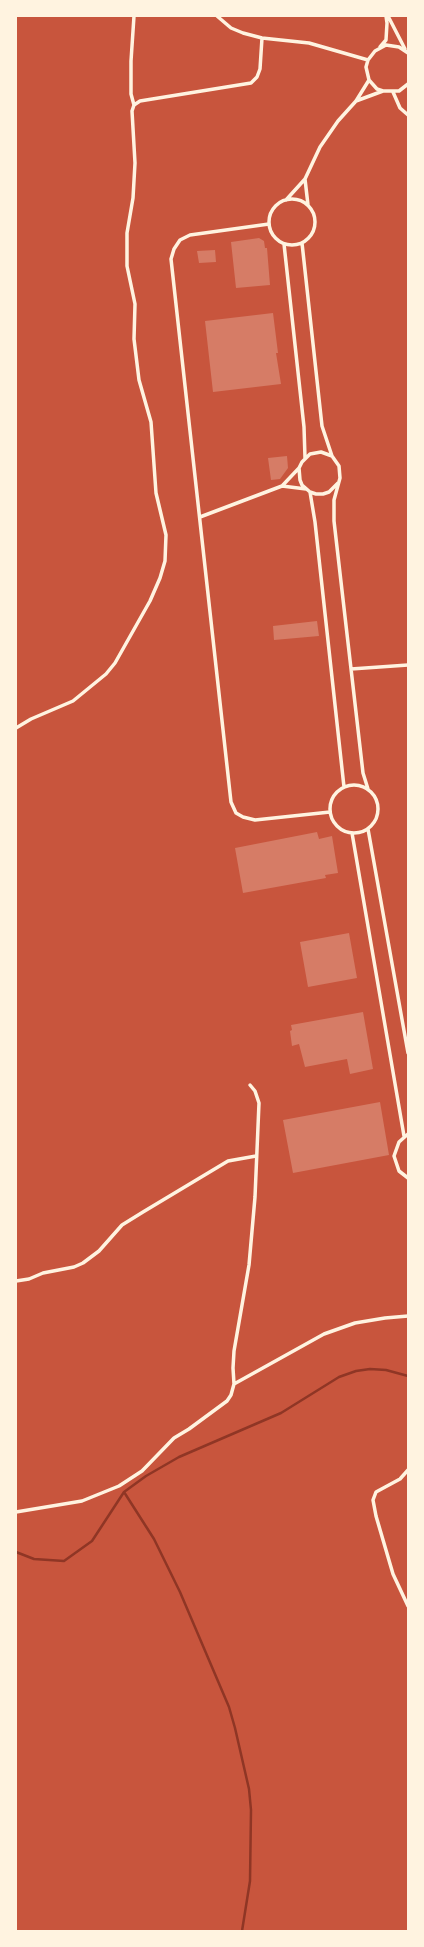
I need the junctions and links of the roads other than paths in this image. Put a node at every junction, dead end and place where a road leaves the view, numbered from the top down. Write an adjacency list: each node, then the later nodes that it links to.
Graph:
1 (134, 16): 13 (street)
2 (217, 16): 4 (street)
3 (387, 16): 5 (street); 6 (street)
4 (262, 38): 7 (street); 13 (street)
5 (379, 48): 6 (street); 7 (street)
6 (406, 52)
7 (368, 60): 8 (street)
8 (369, 80): 10 (street); 12 (street)
9 (408, 84): 11 (street)
10 (383, 91): 11 (street); 12 (street)
11 (393, 92): 14 (street)
12 (356, 101): 15 (street)
13 (134, 105): 31 (street)
14 (408, 116)
15 (305, 179): 16 (street); 17 (street)
16 (286, 200): 17 (street); 18 (street)
17 (308, 206): 19 (street)
18 (269, 224): 20 (street); 28 (street)
19 (302, 243): 20 (street); 21 (street)
20 (284, 244): 22 (street)
21 (332, 456): 22 (street); 24 (street)
22 (305, 458): 23 (street)
23 (299, 468): 25 (street); 26 (street)
24 (338, 484): 27 (street); 30 (street)
25 (282, 486): 26 (street); 28 (street)
26 (306, 489): 27 (street)
27 (310, 492): 32 (street)
28 (200, 517): 34 (street)
29 (408, 665): 30 (street)
30 (351, 669): 33 (street)
31 (16, 728)
32 (344, 787): 33 (street); 34 (street)
33 (368, 789): 35 (street)
34 (330, 812): 36 (street)
35 (368, 829): 36 (street); 37 (street)
36 (352, 833): 39 (street)
37 (408, 1053)
38 (250, 1085): 40 (street)
39 (406, 1135): 41 (street)
40 (256, 1156): 42 (street); 44 (street)
41 (408, 1178)
42 (16, 1281)
43 (408, 1316): 44 (street)
44 (234, 1384): 46 (street)
45 (408, 1470): 47 (street)
46 (16, 1512)
47 (408, 1606)

